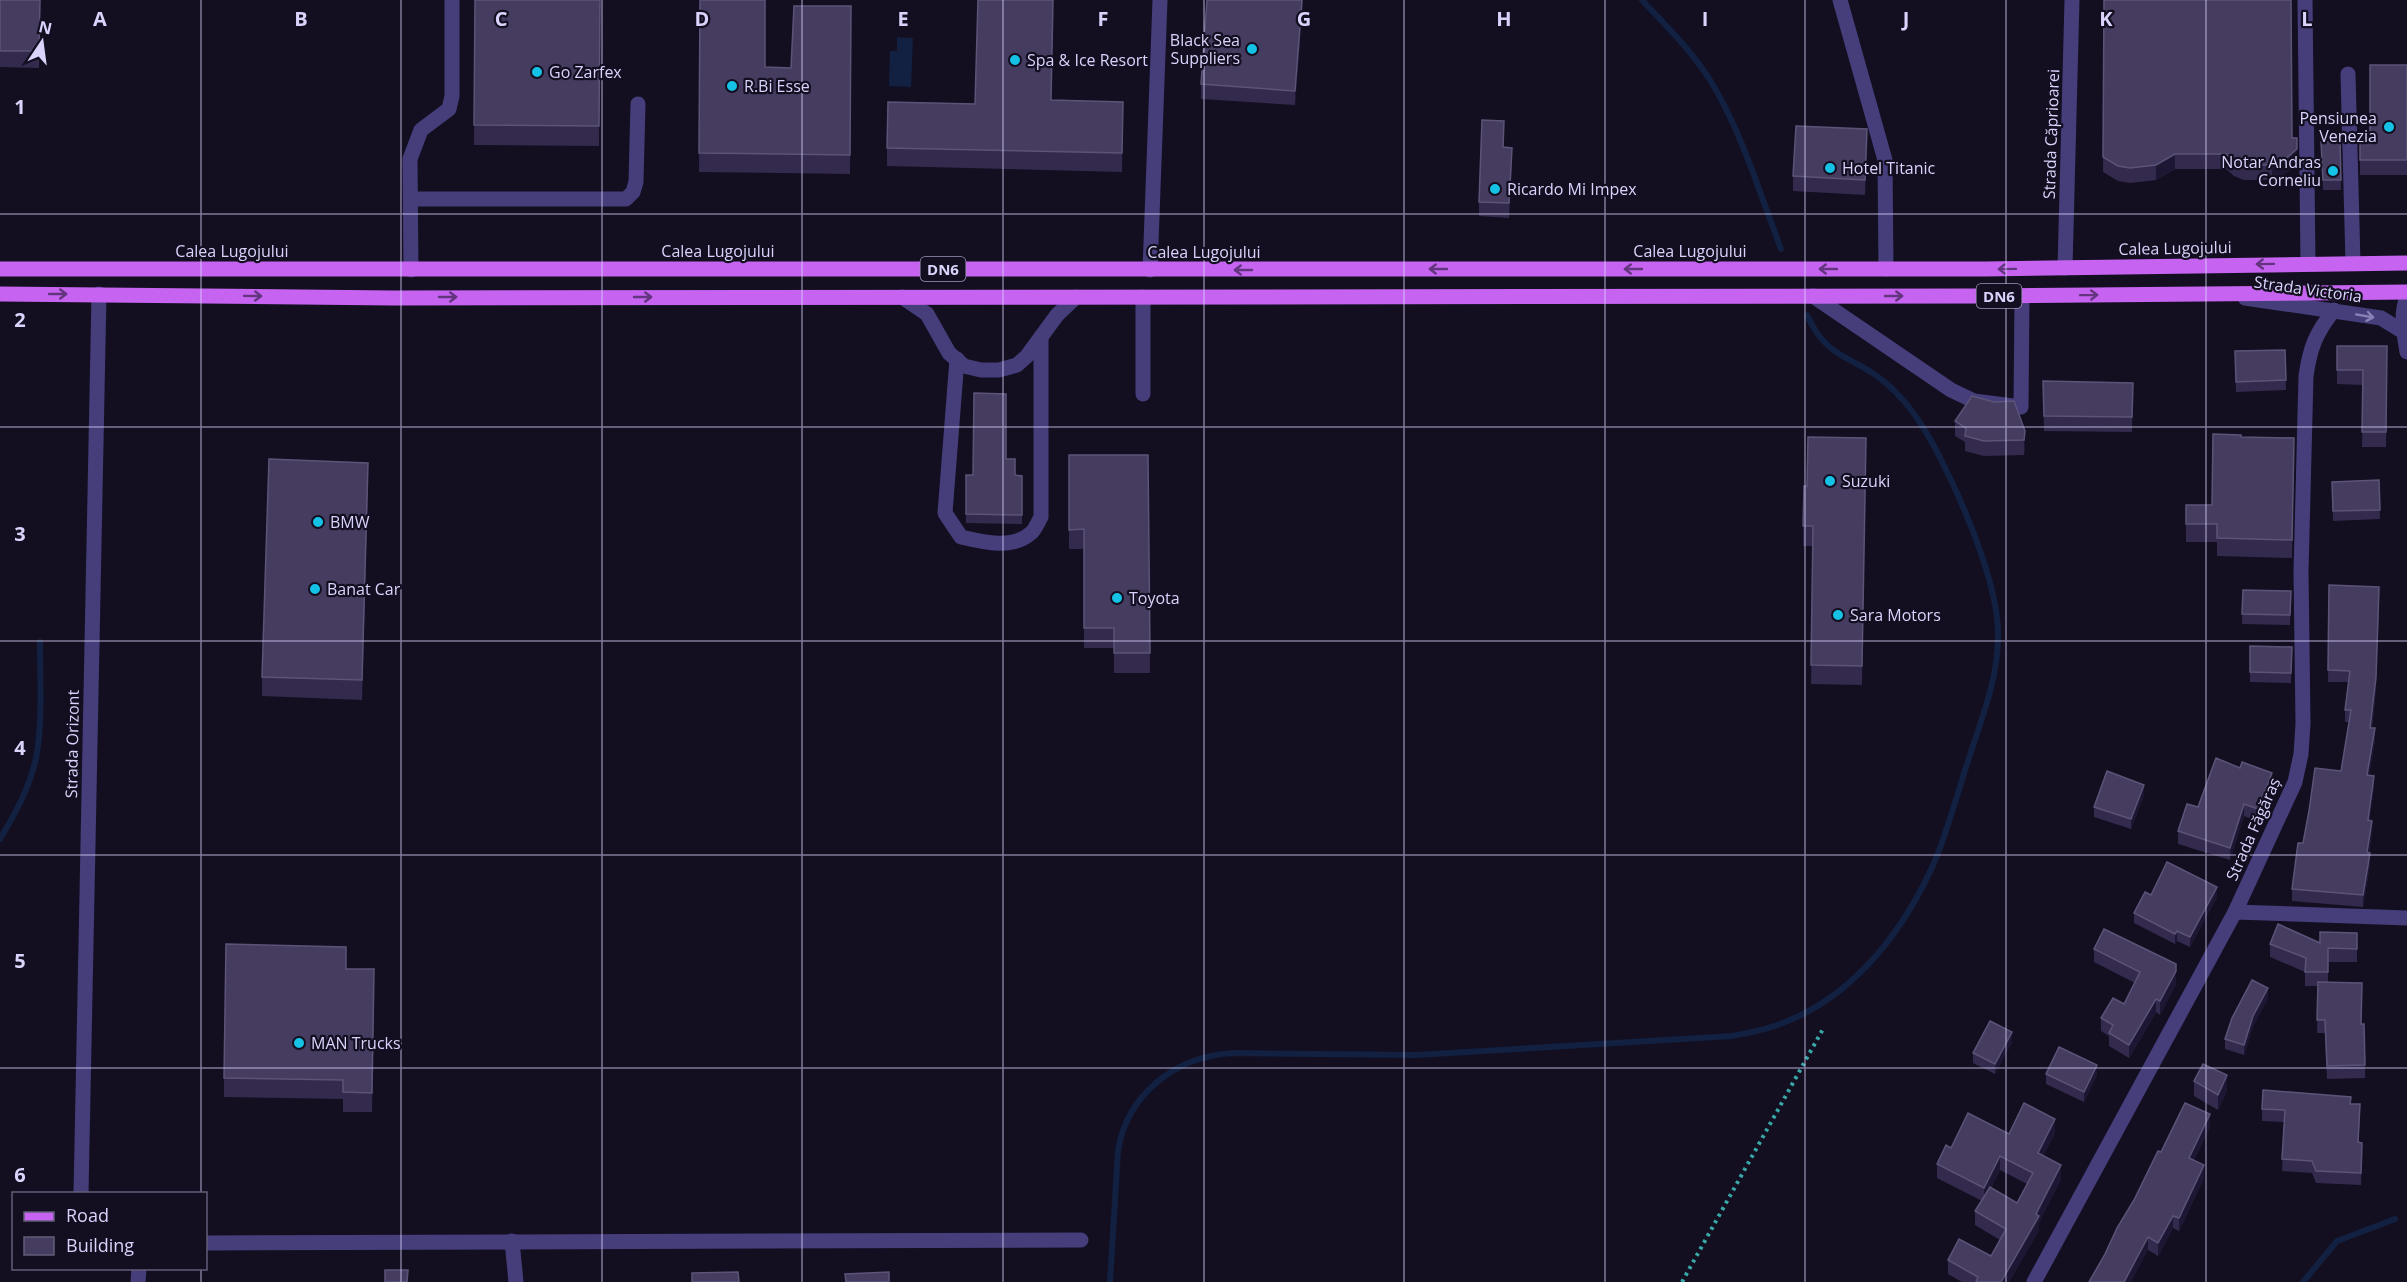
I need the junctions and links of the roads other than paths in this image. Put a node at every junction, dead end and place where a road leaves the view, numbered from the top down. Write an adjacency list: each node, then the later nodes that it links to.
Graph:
1 (452, 0): 8 (street)
2 (1160, 0): 16 (street)
3 (1840, 0): 14 (street)
4 (2072, 0): 12 (street, Strada Căprioarei)
5 (2305, 0): 9 (street)
6 (2348, 74): 10 (street)
7 (638, 104): 8 (street)
8 (411, 199): 15 (street)
9 (2308, 263): 10 (main road, Calea Lugojului / DN6); 12 (main road, Calea Lugojului / DN6, one-way to 12)
10 (2353, 263): 11 (main road, Calea Lugojului / DN6)
11 (2407, 263)
12 (2065, 268): 14 (main road, Calea Lugojului / DN6, one-way to 14)
13 (0, 269): 15 (main road, Calea Lugojului / DN6)
14 (1887, 269): 16 (main road, Calea Lugojului / DN6, one-way to 16)
15 (411, 270): 16 (main road, Calea Lugojului / DN6)
16 (1150, 270)
17 (2407, 292): 20 (main road, DN6)
18 (0, 294): 19 (main road, DN6, one-way to 19)
19 (99, 294): 23 (main road, DN6, one-way to 23); 35 (street, Strada Orizont)
20 (2204, 294): 22 (main road, DN6, one-way to 20); 27 (street, Strada Victoria)
21 (1813, 296): 22 (main road, DN6, one-way to 22); 22 (street); 25 (main road, DN6)
22 (2022, 296)
23 (902, 297): 24 (main road, DN6); 31 (street)
24 (1076, 297): 25 (main road, DN6); 29 (street)
25 (1143, 297): 32 (street)
26 (2407, 297): 28 (street)
27 (2334, 310): 28 (street, Strada Victoria, one-way to 28); 33 (street, Strada Făgăraș)
28 (2405, 332): 30 (street)
29 (1041, 337): 31 (street); 31 (street)
30 (2407, 352)
31 (957, 359)
32 (1143, 394)
33 (2235, 912): 34 (street); 40 (street, Strada Făgăraș)
34 (2407, 918)
35 (81, 1192)
36 (1081, 1240): 37 (street)
37 (512, 1241): 38 (street); 39 (street)
38 (207, 1243)
39 (516, 1282)
40 (2034, 1282)

